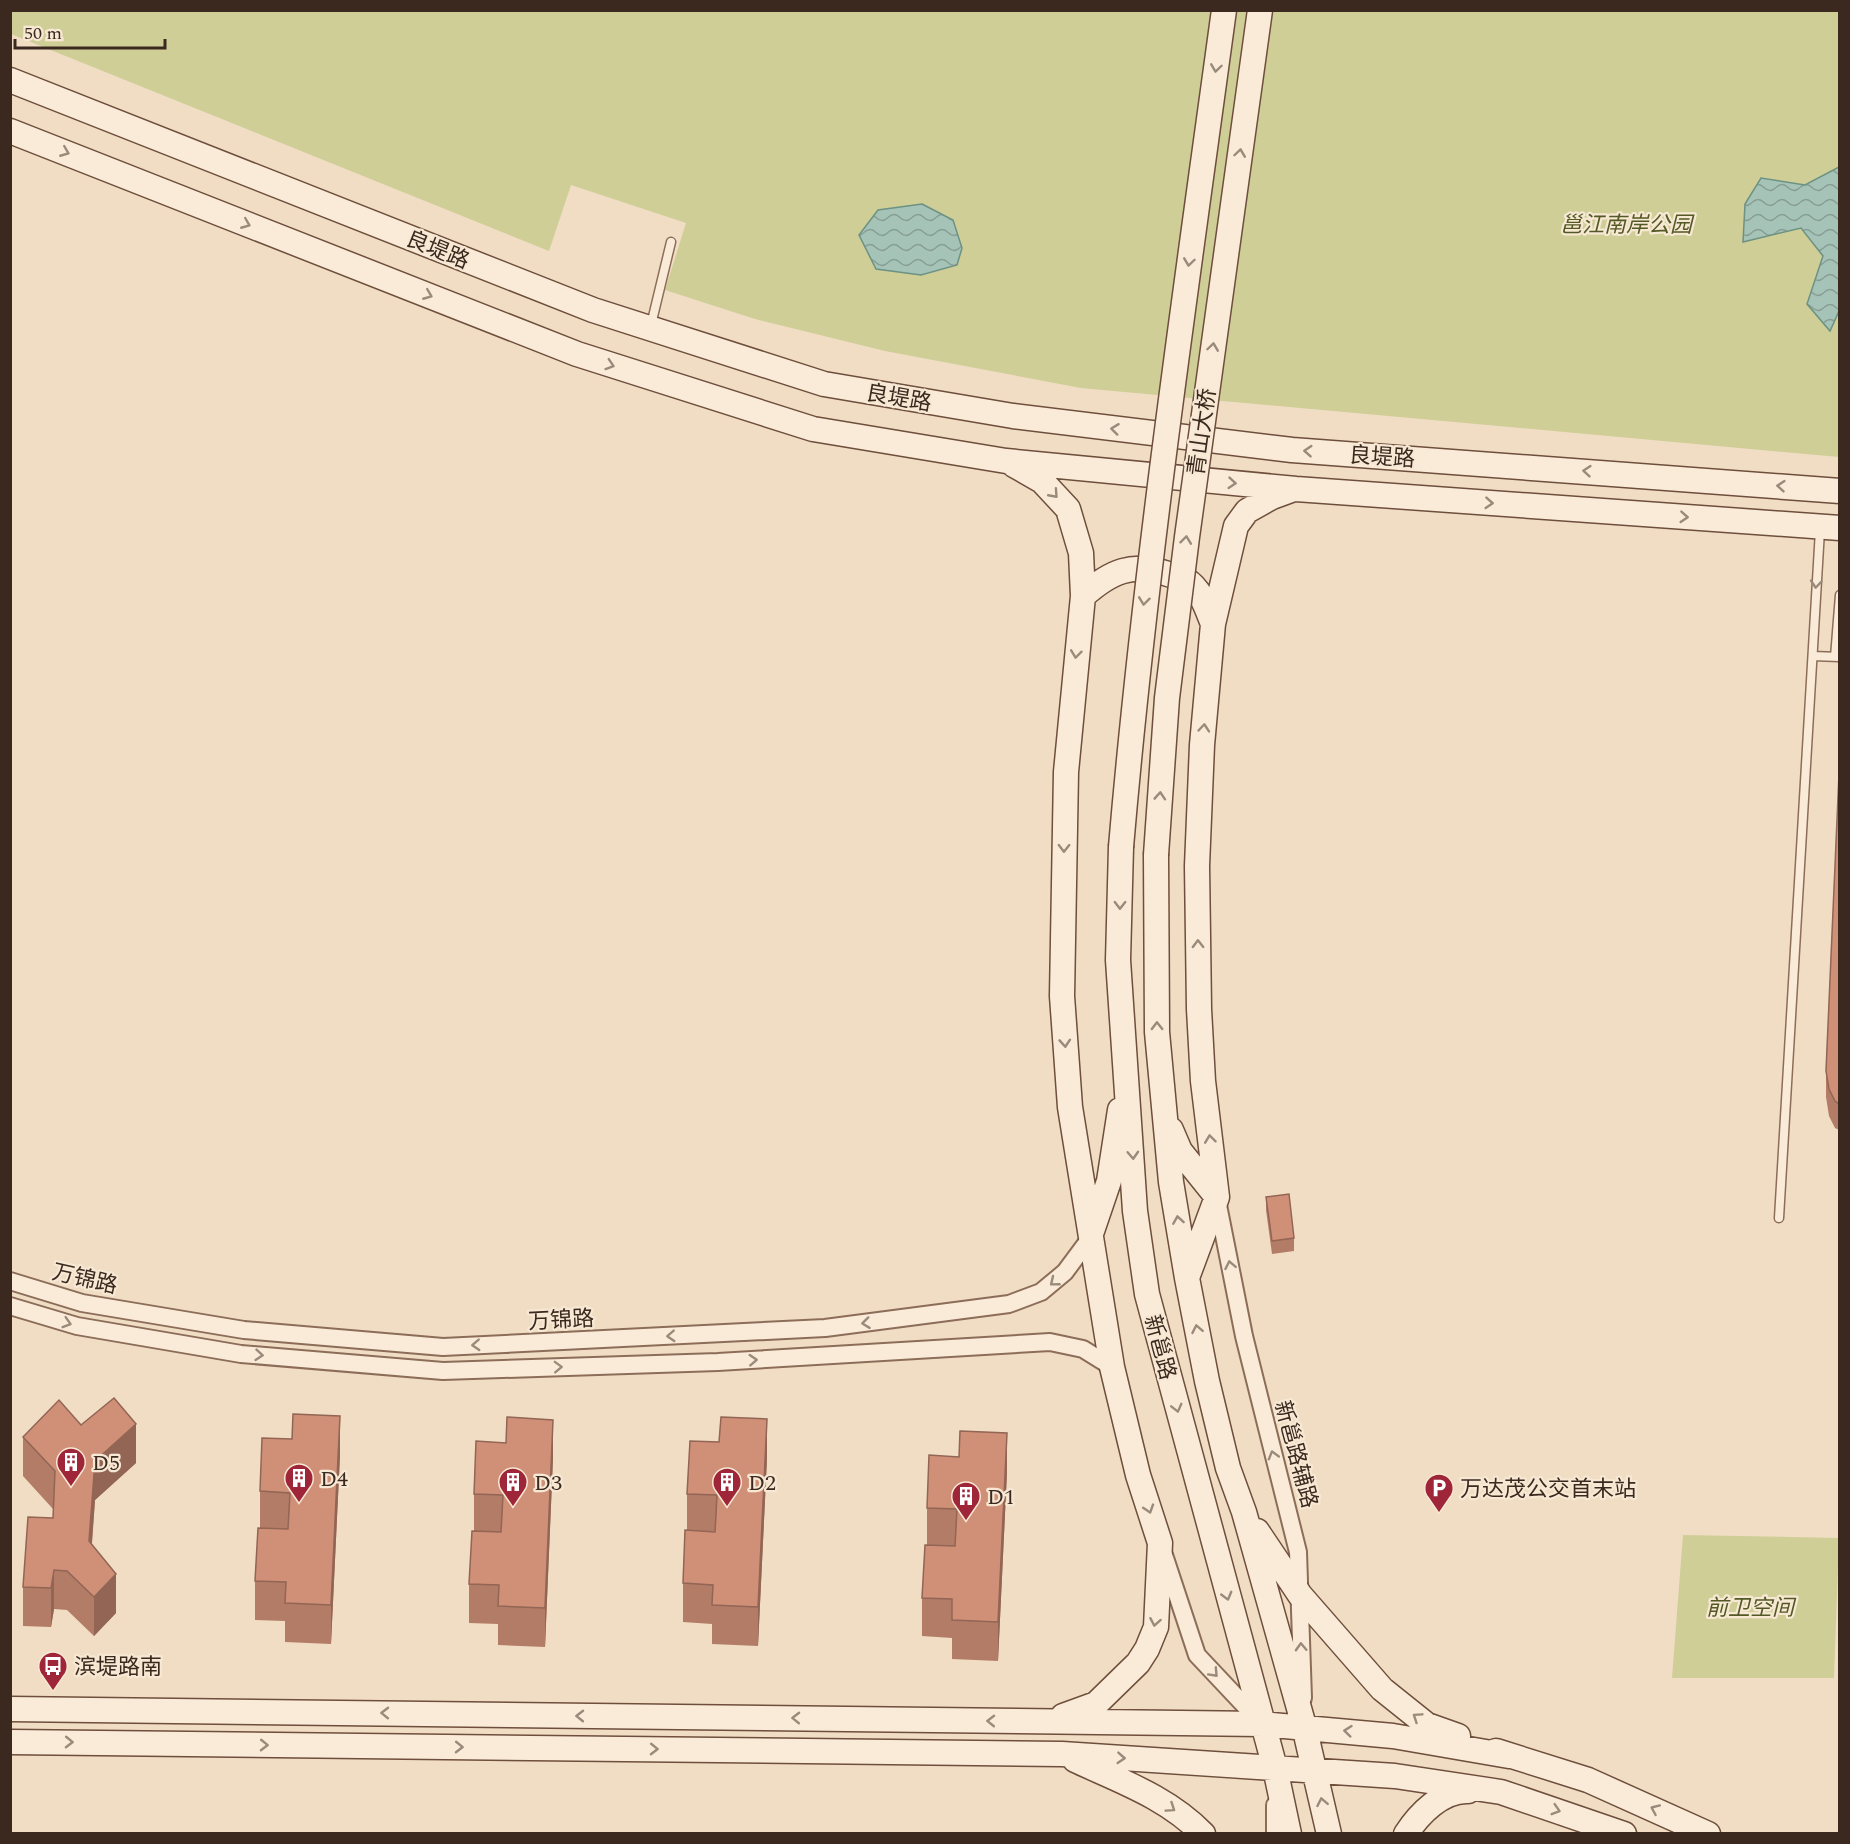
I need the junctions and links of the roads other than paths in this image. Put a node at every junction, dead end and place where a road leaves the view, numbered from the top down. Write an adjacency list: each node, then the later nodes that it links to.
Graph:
1 (1224, 10): 18 (main road, 青山大桥, one-way to 18, bridge)
2 (1260, 10): 19 (main road, 青山大桥, one-way to 2, bridge)
3 (10, 81): 6 (main road, 良堤路)
4 (10, 130): 8 (main road, 良堤路, one-way to 8)
5 (671, 242): 6 (lane)
6 (650, 328): 7 (main road, 良堤路, one-way to 6)
7 (1442, 459): 10 (main road, 良堤路, one-way to 7); 11 (main road)
8 (1006, 461): 9 (main road, 良堤路, one-way to 9); 14 (main road, one-way to 14)
9 (1296, 489): 11 (main road, 良堤路); 15 (main road)
10 (1839, 491)
11 (1441, 500): 12 (main road, 良堤路, one-way to 12)
12 (1830, 527): 16 (lane, one-way to 16)
13 (1839, 595): 17 (lane)
14 (1083, 596): 15 (main road); 24 (main road, one-way to 24)
15 (1213, 624): 22 (main road, one-way to 15)
16 (1813, 656): 17 (lane); 23 (lane)
17 (1837, 657)
18 (1121, 847): 20 (main road, 新邕路, one-way to 20)
19 (1156, 855): 21 (main road, 新邕路, one-way to 19)
20 (1126, 1076): 24 (main road); 34 (main road, 新邕路, one-way to 34)
21 (1166, 1117): 22 (main road); 25 (main road, 新邕路, one-way to 21)
22 (1217, 1197): 25 (main road); 31 (street, 新邕路辅路, one-way to 22)
23 (1779, 1218)
24 (1091, 1237): 26 (street, 万锦路, one-way to 26); 28 (main road)
25 (1187, 1278): 29 (main road, 新邕路, one-way to 25)
26 (10, 1281)
27 (10, 1306): 28 (street, 万锦路, one-way to 28)
28 (1112, 1367): 30 (main road, one-way to 30)
29 (1244, 1512): 31 (main road); 35 (main road, 新邕路)
30 (1160, 1543): 33 (main road, one-way to 33); 34 (street, one-way to 34)
31 (1300, 1595): 35 (street, 新邕路辅路, one-way to 31); 38 (main road, one-way to 31)
32 (10, 1709): 33 (main road, one-way to 32)
33 (1049, 1721): 34 (main road)
34 (1262, 1724): 35 (main road); 39 (main road, 新邕路)
35 (1304, 1726): 38 (main road, one-way to 35); 40 (main road, 新邕路)
36 (10, 1742): 37 (main road, one-way to 37)
37 (1062, 1754): 39 (main road, one-way to 39); 42 (main road, one-way to 42)
38 (1509, 1756): 48 (main road, one-way to 38)
39 (1275, 1768): 40 (main road); 43 (street); 44 (main road, 新邕路)
40 (1316, 1770): 41 (main road); 45 (main road, 新邕路, one-way to 40)
41 (1501, 1792): 46 (main road); 47 (main road, one-way to 47)
42 (1203, 1833)
43 (1275, 1833)
44 (1289, 1833)
45 (1329, 1833)
46 (1406, 1833)
47 (1624, 1833)
48 (1708, 1833)

